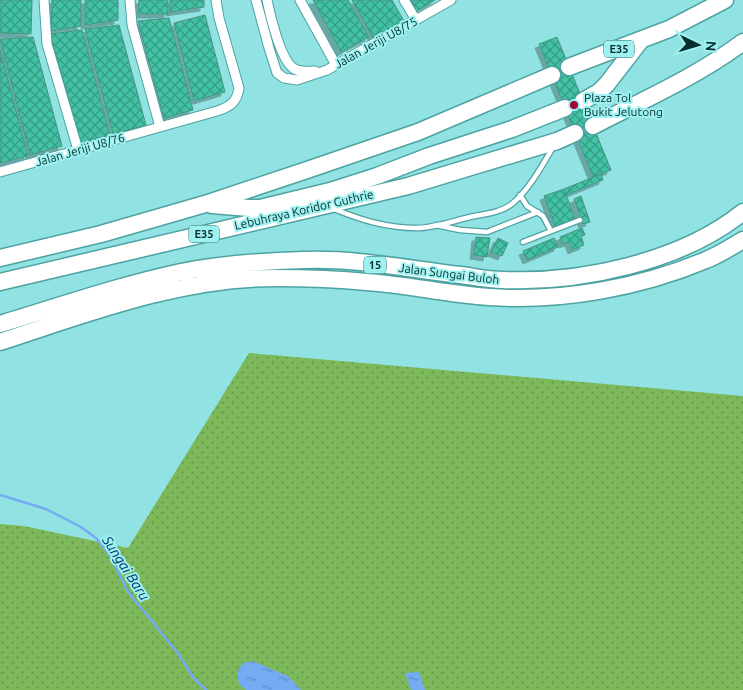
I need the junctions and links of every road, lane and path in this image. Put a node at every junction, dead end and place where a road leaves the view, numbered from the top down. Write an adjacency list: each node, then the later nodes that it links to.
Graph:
1 (44, 0): 23 (street)
2 (130, 0): 20 (street)
3 (216, 0): 20 (street, Jalan Jeriji U8/76)
4 (256, 0): 15 (street, Jalan Jeriji U8/75)
5 (267, 0): 15 (street, Jalan Jeriji U8/75)
6 (300, 0): 13 (street)
7 (404, 0): 10 (street)
8 (451, 0): 10 (street, Jalan Jeriji U8/75)
9 (726, 0): 11 (highway, E35)
10 (416, 20): 13 (street, Jalan Jeriji U8/75)
11 (641, 40): 14 (highway, E35); 17 (highway)
12 (743, 42): 19 (highway)
13 (336, 65): 15 (street, Jalan Jeriji U8/75)
14 (570, 67)
15 (327, 70)
16 (552, 75): 26 (highway, E35)
17 (583, 101)
18 (565, 108): 26 (highway)
19 (593, 126)
20 (160, 127): 23 (street, Jalan Jeriji U8/76)
21 (575, 133): 22 (highway, Lebuhraya Koridor Guthrie / E35)
22 (557, 141): 25 (lane); 27 (highway, Lebuhraya Koridor Guthrie / E35)
23 (78, 150): 24 (street, Jalan Jeriji U8/76)
24 (0, 172)
25 (520, 196): 28 (lane); 31 (lane)
26 (205, 204): 35 (highway, E35)
27 (324, 205): 31 (lane); 38 (highway, Lebuhraya Koridor Guthrie / E35)
28 (538, 212): 31 (lane); 32 (lane)
29 (743, 212): 39 (highway, Jalan Sungai Buloh / 15)
30 (580, 220): 32 (lane)
31 (434, 224)
32 (551, 231): 34 (lane)
33 (743, 240): 40 (highway, Jalan Sungai Buloh / 15)
34 (523, 242)
35 (35, 248): 36 (highway); 37 (highway, E35)
36 (0, 249)
37 (0, 258)
38 (0, 282)
39 (0, 324)
40 (0, 342)

